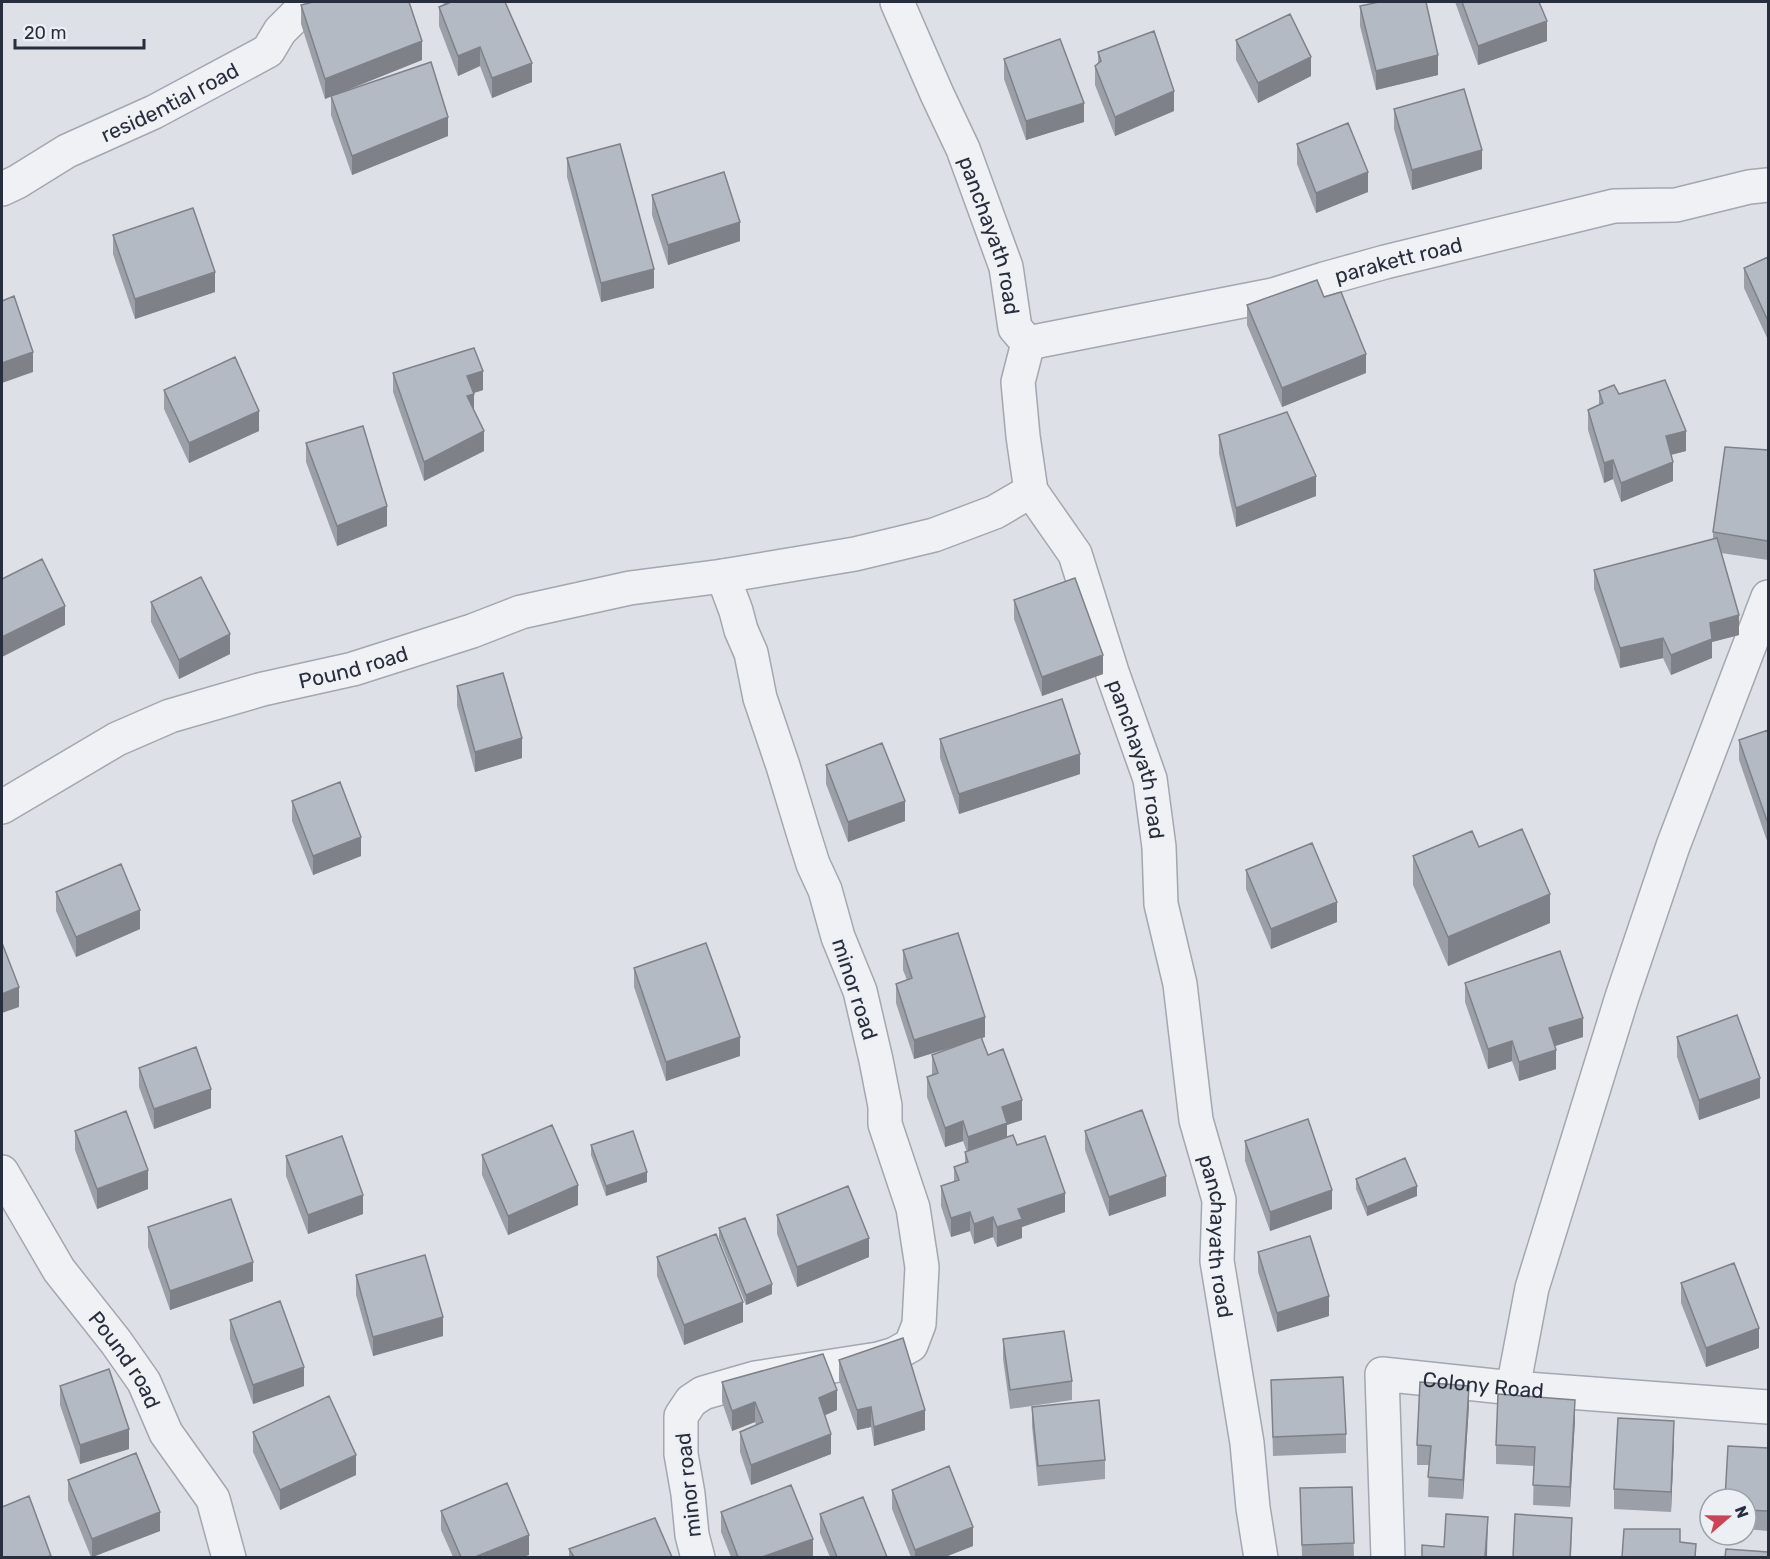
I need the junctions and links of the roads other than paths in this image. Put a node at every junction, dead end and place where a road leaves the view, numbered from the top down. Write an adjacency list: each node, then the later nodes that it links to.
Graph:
1 (324, 2): 4 (street, residential road)
2 (897, 2): 5 (street, panchayath road)
3 (1768, 185): 5 (street, parakett road)
4 (2, 189)
5 (1028, 344): 6 (street, panchayath road)
6 (1031, 490): 7 (street); 15 (street, panchayath road)
7 (723, 576): 9 (street, Pound road); 14 (street, minor road)
8 (1768, 597): 11 (street)
9 (2, 807)
10 (2, 1172): 13 (street, Pound road)
11 (1513, 1388): 12 (street, Colony Road); 16 (street, Colony Road)
12 (1768, 1407)
13 (229, 1557)
14 (698, 1557)
15 (1261, 1557)
16 (1388, 1557)

